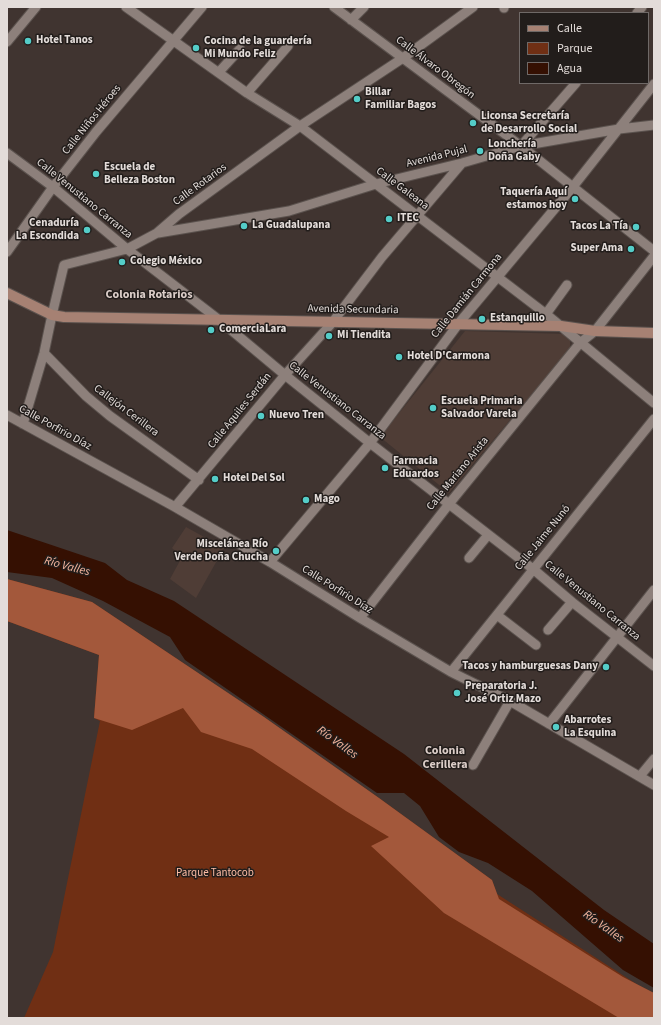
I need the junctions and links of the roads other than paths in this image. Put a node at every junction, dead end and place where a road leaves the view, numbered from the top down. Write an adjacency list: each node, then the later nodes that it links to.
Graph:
1 (36, 7): 10 (street)
2 (126, 7): 7 (street, Calle Galeana)
3 (202, 7): 9 (street, Calle Niños Héroes)
4 (334, 7): 8 (street, Calle Álvaro Obregón)
5 (364, 7): 8 (street)
6 (473, 7): 13 (street, Calle Rotarios)
7 (136, 10): 9 (street, Calle Galeana)
8 (351, 20): 13 (street, Calle Álvaro Obregón)
9 (174, 40): 14 (street, Calle Galeana); 25 (street, Calle Niños Héroes)
10 (7, 42)
11 (288, 46): 17 (street)
12 (240, 49): 14 (street)
13 (403, 58): 18 (street, Calle Rotarios); 21 (street, Calle Álvaro Obregón)
14 (219, 72): 17 (street, Calle Galeana)
15 (575, 84): 21 (street)
16 (654, 84): 20 (street, Calle Damián Carmona)
17 (247, 93): 18 (street, Calle Galeana)
18 (300, 126): 24 (street, Calle Galeana); 28 (street, Calle Rotarios)
19 (654, 126): 20 (street, Avenida Pujal)
20 (619, 129): 21 (street, Avenida Pujal); 26 (street, Calle Damián Carmona)
21 (521, 146): 23 (street, Avenida Pujal); 26 (street, Calle Álvaro Obregón)
22 (7, 153): 25 (street, Calle Venustiano Carranza)
23 (462, 163): 24 (street, Avenida Pujal); 27 (street, Calle Aquiles Serdán)
24 (376, 184): 27 (street, Calle Galeana); 28 (street, Avenida Pujal)
25 (53, 187): 29 (street, Calle Venustiano Carranza); 30 (street, Calle Niños Héroes)
26 (572, 188): 31 (street, Calle Álvaro Obregón); 33 (street, Calle Damián Carmona)
27 (417, 215): 33 (street, Calle Galeana); 39 (street, Calle Aquiles Serdán)
28 (157, 233): 29 (street, Calle Rotarios)
29 (127, 249): 37 (street, Calle Rotarios); 38 (street, Calle Venustiano Carranza)
30 (7, 252)
31 (654, 252)
32 (654, 256): 42 (street, Calle Mariano Arista)
33 (497, 276): 36 (street, Calle Galeana); 40 (street, Calle Damián Carmona)
34 (568, 285): 36 (street)
35 (7, 294): 37 (street, Avenida Secundaria)
36 (546, 314): 41 (street, Calle Galeana)
37 (52, 315): 38 (street, Avenida Secundaria); 45 (street, Calle Rotarios)
38 (218, 319): 39 (street, Avenida Secundaria); 46 (street, Calle Venustiano Carranza)
39 (332, 323): 40 (street, Avenida Secundaria); 46 (street, Calle Aquiles Serdán)
40 (459, 323): 41 (street, Avenida Secundaria); 51 (street, Calle Damián Carmona)
41 (561, 326): 42 (street, Avenida Secundaria); 44 (street, Calle Galeana)
42 (595, 331): 43 (street, Avenida Secundaria); 44 (street, Calle Mariano Arista)
43 (654, 333)
44 (580, 343): 47 (street, Calle Galeana); 53 (street, Calle Mariano Arista)
45 (44, 353): 50 (street, Calle Rotarios); 52 (street, Callejón Cerillera)
46 (285, 375): 51 (street, Calle Venustiano Carranza); 52 (street, Calle Aquiles Serdán)
47 (654, 403)
48 (7, 415): 50 (street, Calle Porfirio Díaz)
49 (654, 419): 58 (street, Calle Jaime Nunó)
50 (23, 424): 54 (street, Calle Porfirio Díaz)
51 (370, 442): 53 (street, Calle Venustiano Carranza); 57 (street, Calle Damián Carmona)
52 (199, 480): 54 (street, Calle Aquiles Serdán)
53 (449, 504): 55 (street, Calle Venustiano Carranza); 62 (street, Calle Mariano Arista)
54 (175, 508): 57 (street, Calle Porfirio Díaz)
55 (488, 534): 56 (street); 58 (street, Calle Venustiano Carranza)
56 (469, 558)
57 (270, 562): 62 (street, Calle Porfirio Díaz)
58 (533, 568): 60 (street, Calle Venustiano Carranza); 61 (street, Calle Jaime Nunó)
59 (654, 590): 64 (street)
60 (572, 602): 63 (street); 64 (street, Calle Venustiano Carranza)
61 (497, 615): 65 (street); 67 (street, Calle Jaime Nunó)
62 (360, 618): 67 (street, Calle Porfirio Díaz)
63 (548, 630)
64 (617, 636): 66 (street, Calle Venustiano Carranza); 69 (street)
65 (536, 645)
66 (654, 666)
67 (451, 672): 68 (street, Calle Porfirio Díaz)
68 (510, 701): 69 (street, Calle Porfirio Díaz); 71 (street)
69 (549, 724): 72 (street, Calle Porfirio Díaz)
70 (654, 758): 72 (street)
71 (473, 765)
72 (640, 776): 73 (street, Calle Porfirio Díaz)
73 (654, 785)

